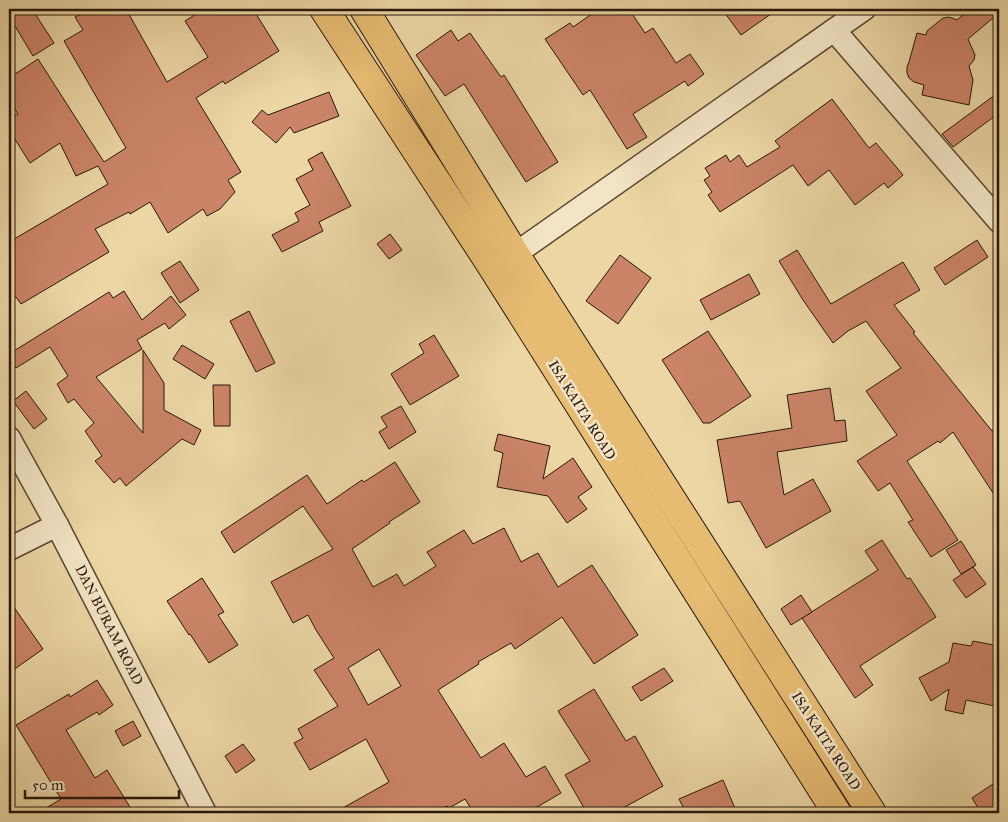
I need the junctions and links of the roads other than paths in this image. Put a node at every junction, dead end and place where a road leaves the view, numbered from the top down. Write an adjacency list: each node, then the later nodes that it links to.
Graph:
1 (324, 9): 11 (main road, ISA KAITA ROAD)
2 (364, 9): 6 (main road, ISA KAITA ROAD)
3 (864, 9): 4 (street)
4 (834, 30): 5 (street); 6 (street)
5 (999, 221)
6 (515, 254): 12 (main road, ISA KAITA ROAD)
7 (9, 438): 8 (street, DAN BURAM ROAD)
8 (57, 525): 9 (street); 10 (street, DAN BURAM ROAD)
9 (9, 549)
10 (205, 813)
11 (837, 813)
12 (872, 813)

